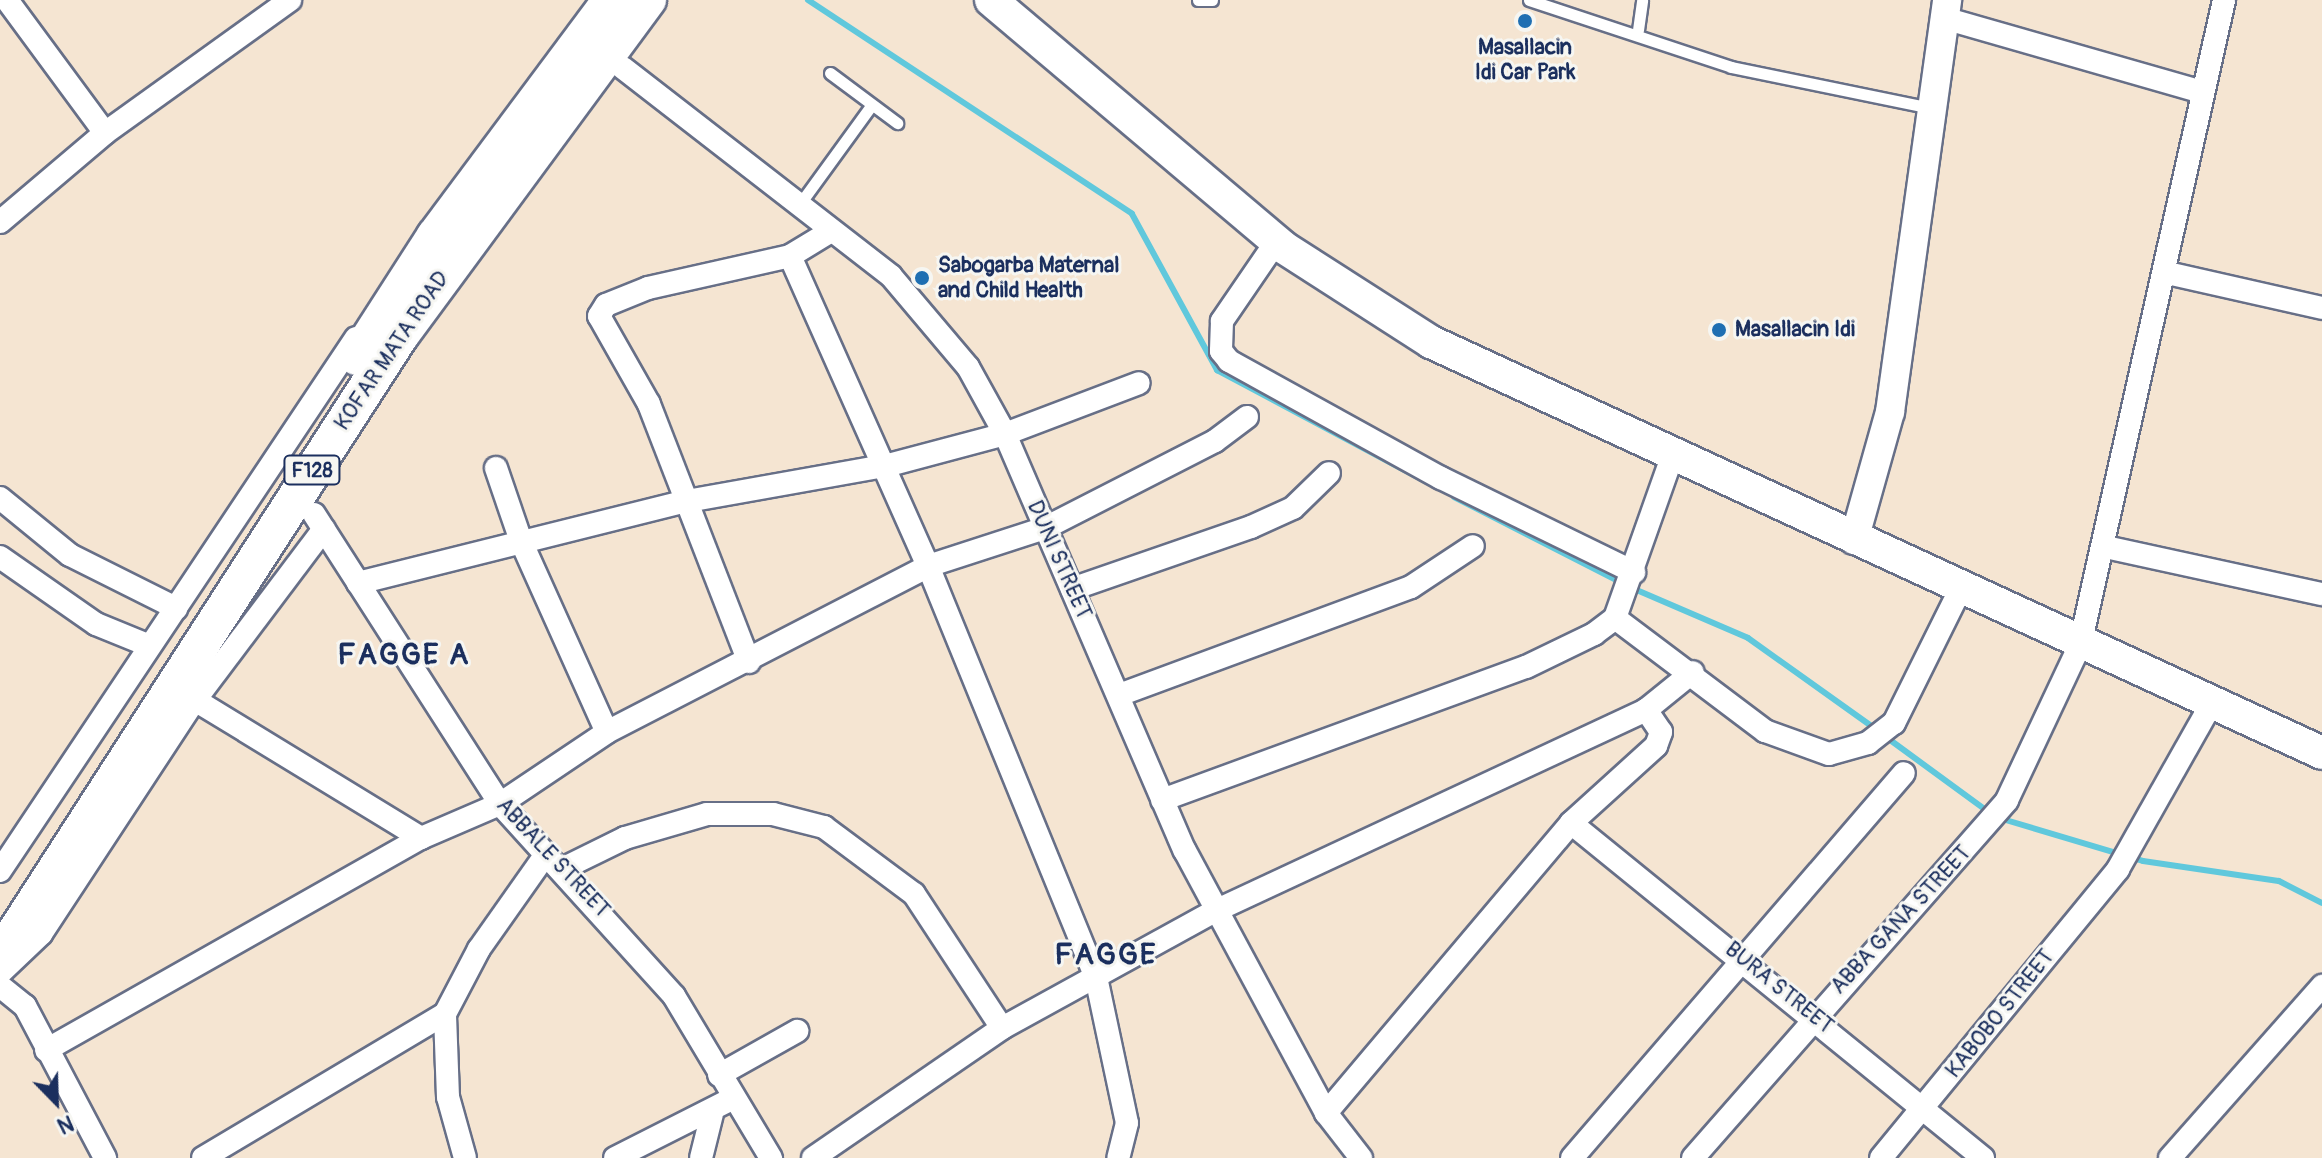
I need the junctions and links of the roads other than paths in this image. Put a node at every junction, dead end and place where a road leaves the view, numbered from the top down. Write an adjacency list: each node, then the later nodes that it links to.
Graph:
1 (7, 0): 21 (street)
2 (290, 0): 21 (street)
3 (593, 0): 50 (street)
4 (611, 0): 70 (main road, KOFAR MATA ROAD / F128)
5 (648, 0): 72 (main road, KOFAR MATA ROAD / F128)
6 (991, 0): 25 (main road)
7 (1021, 0): 39 (main road)
8 (1198, 0): 9 (lane)
9 (1212, 0)
10 (1529, 0): 14 (lane)
11 (1642, 0): 14 (lane)
12 (2224, 0): 17 (street, ABBA GANA STREET)
13 (1945, 9): 17 (street); 19 (street)
14 (1638, 30): 19 (lane)
15 (623, 68): 22 (street, DUNI STREET)
16 (830, 73): 18 (lane)
17 (2202, 92): 27 (street, ABBA GANA STREET)
18 (871, 106): 20 (lane); 22 (lane)
19 (1930, 108): 39 (street)
20 (897, 123)
21 (105, 133): 23 (street)
22 (797, 208): 24 (street, DUNI STREET)
23 (0, 222)
24 (828, 233): 26 (street); 31 (street, DUNI STREET)
25 (1276, 242): 32 (main road); 45 (street)
26 (790, 256): 33 (street); 37 (street)
27 (2167, 273): 28 (street); 42 (street, ABBA GANA STREET)
28 (2322, 308)
29 (1139, 383): 31 (street)
30 (1247, 417): 38 (street)
31 (1005, 434): 33 (street); 38 (street, DUNI STREET)
32 (1672, 457): 39 (main road); 45 (street)
33 (885, 466): 37 (street); 44 (street)
34 (496, 468): 40 (street)
35 (1329, 473): 47 (street)
36 (0, 498): 50 (street)
37 (682, 502): 40 (street); 54 (street)
38 (1045, 528): 44 (street); 47 (street, DUNI STREET)
39 (1857, 533): 48 (main road); 52 (main road)
40 (521, 541): 46 (street); 60 (street)
41 (1473, 546): 56 (street)
42 (2106, 547): 49 (street); 52 (street, ABBA GANA STREET)
43 (0, 557): 53 (street)
44 (928, 566): 54 (street); 75 (street)
45 (1634, 572): 51 (street)
46 (358, 583): 57 (street, ABBALE STREET); 65 (street, ABBALE STREET)
47 (1072, 589): 56 (street, DUNI STREET)
48 (1960, 590): 52 (main road); 55 (street)
49 (2322, 594)
50 (176, 608): 53 (street)
51 (1615, 618): 55 (street); 64 (street)
52 (2084, 637): 58 (main road); 61 (main road); 79 (street, ABBA GANA STREET)
53 (150, 646): 69 (street)
54 (749, 662): 60 (street)
55 (1693, 672): 59 (street)
56 (1119, 695): 64 (street, DUNI STREET)
57 (195, 700): 67 (street); 74 (street)
58 (2212, 703): 62 (main road); 85 (street, KABOBO STREET)
59 (1646, 710): 66 (street); 71 (street)
60 (607, 732): 65 (street)
61 (2322, 734)
62 (2322, 753)
63 (1904, 773): 73 (street)
64 (1162, 800): 71 (street, DUNI STREET)
65 (500, 804): 67 (street); 68 (street, ABBALE STREET)
66 (1571, 823): 73 (street, BURA STREET); 86 (street)
67 (421, 838): 82 (street)
68 (554, 862): 78 (street); 80 (street); 83 (street, ABBALE STREET)
69 (0, 871)
70 (0, 910)
71 (1215, 911): 75 (street); 86 (street, DUNI STREET)
72 (0, 956)
73 (1744, 959): 79 (street, BURA STREET); 97 (street)
74 (0, 973)
75 (1096, 977): 80 (street); 95 (street)
76 (0, 986): 82 (street)
77 (2322, 986): 101 (street)
78 (445, 1014): 89 (street); 90 (street)
79 (1813, 1016): 85 (street, BURA STREET); 98 (street, ABBA GANA STREET)
80 (1002, 1028): 94 (street)
81 (797, 1031): 83 (street)
82 (46, 1050): 88 (street)
83 (719, 1075): 84 (street, ABBALE STREET)
84 (732, 1099): 87 (street); 93 (street, ABBALE STREET)
85 (1924, 1107): 99 (street, KABOBO STREET); 100 (street, BURA STREET)
86 (1326, 1113): 96 (street, DUNI STREET)
87 (712, 1114): 91 (street); 92 (street)
88 (105, 1158)
89 (203, 1158)
90 (465, 1158)
91 (615, 1158)
92 (701, 1158)
93 (771, 1158)
94 (813, 1158)
95 (1118, 1158)
96 (1361, 1158)
97 (1572, 1158)
98 (1693, 1158)
99 (1881, 1158)
100 (1983, 1158)
101 (2170, 1158)

